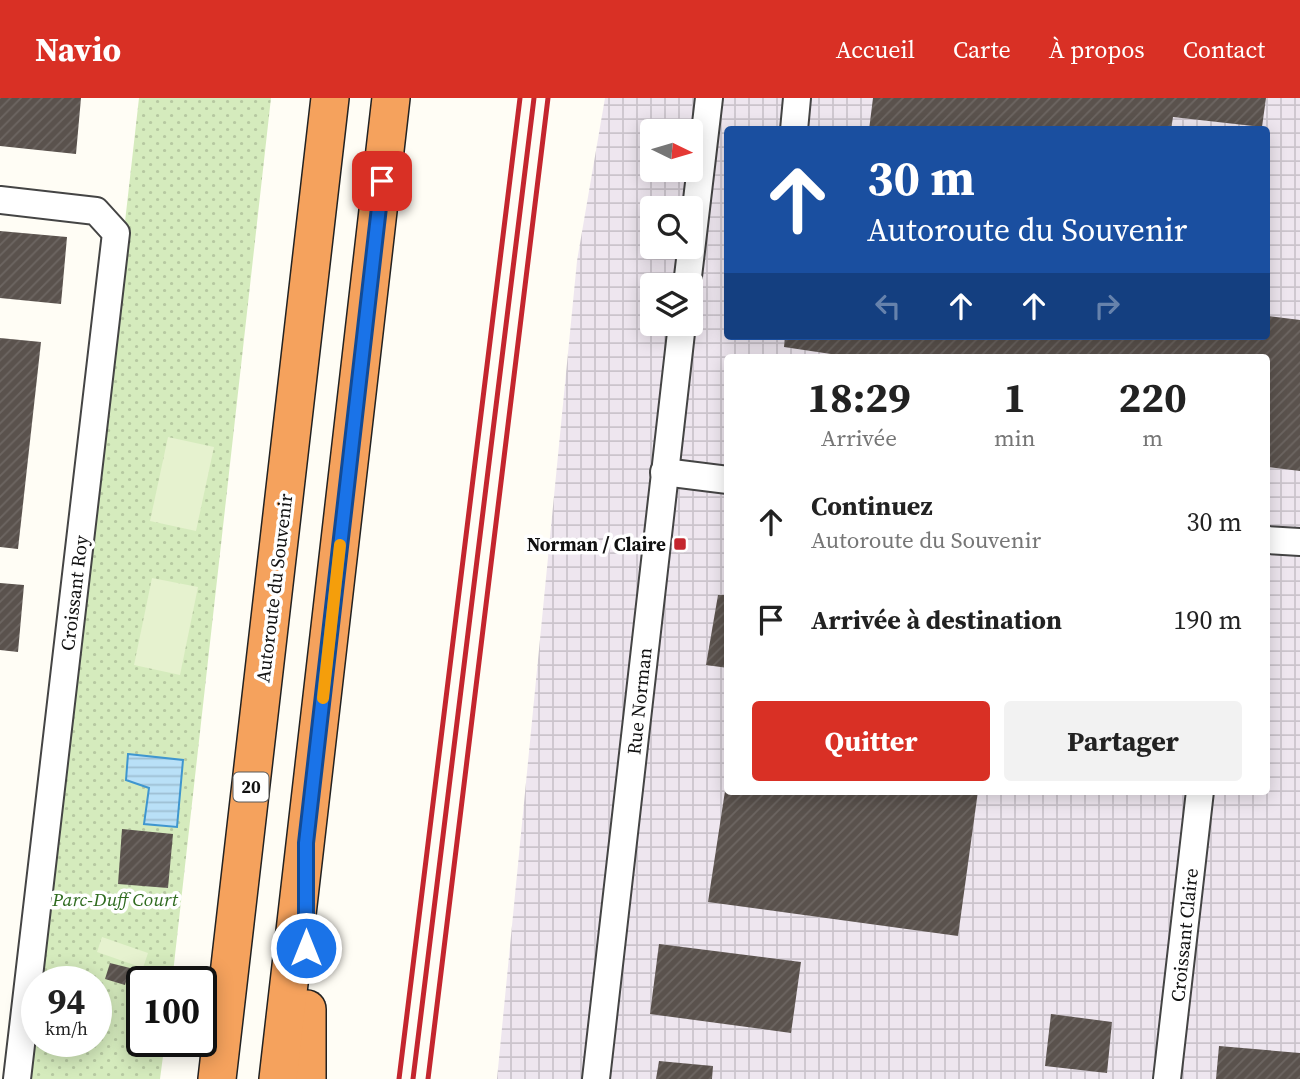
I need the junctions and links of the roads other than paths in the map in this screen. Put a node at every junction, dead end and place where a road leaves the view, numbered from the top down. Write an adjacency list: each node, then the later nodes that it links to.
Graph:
1 (330, 98): 17 (highway, Autoroute du Souvenir / 20)
2 (391, 98): 15 (highway)
3 (709, 98): 6 (street)
4 (797, 98): 5 (street)
5 (794, 126)
6 (716, 139): 8 (street)
7 (0, 200): 16 (street, Croissant Roy)
8 (689, 273)
9 (681, 336): 10 (street, Rue Norman)
10 (664, 472): 11 (street); 20 (street, Rue Norman)
11 (724, 480)
12 (1270, 540): 13 (street)
13 (1300, 542)
14 (1200, 795): 21 (street, Croissant Claire)
15 (306, 843): 18 (highway); 19 (highway)
16 (17, 1079)
17 (217, 1079)
18 (278, 1079)
19 (307, 1079)
20 (596, 1079)
21 (1167, 1079)

